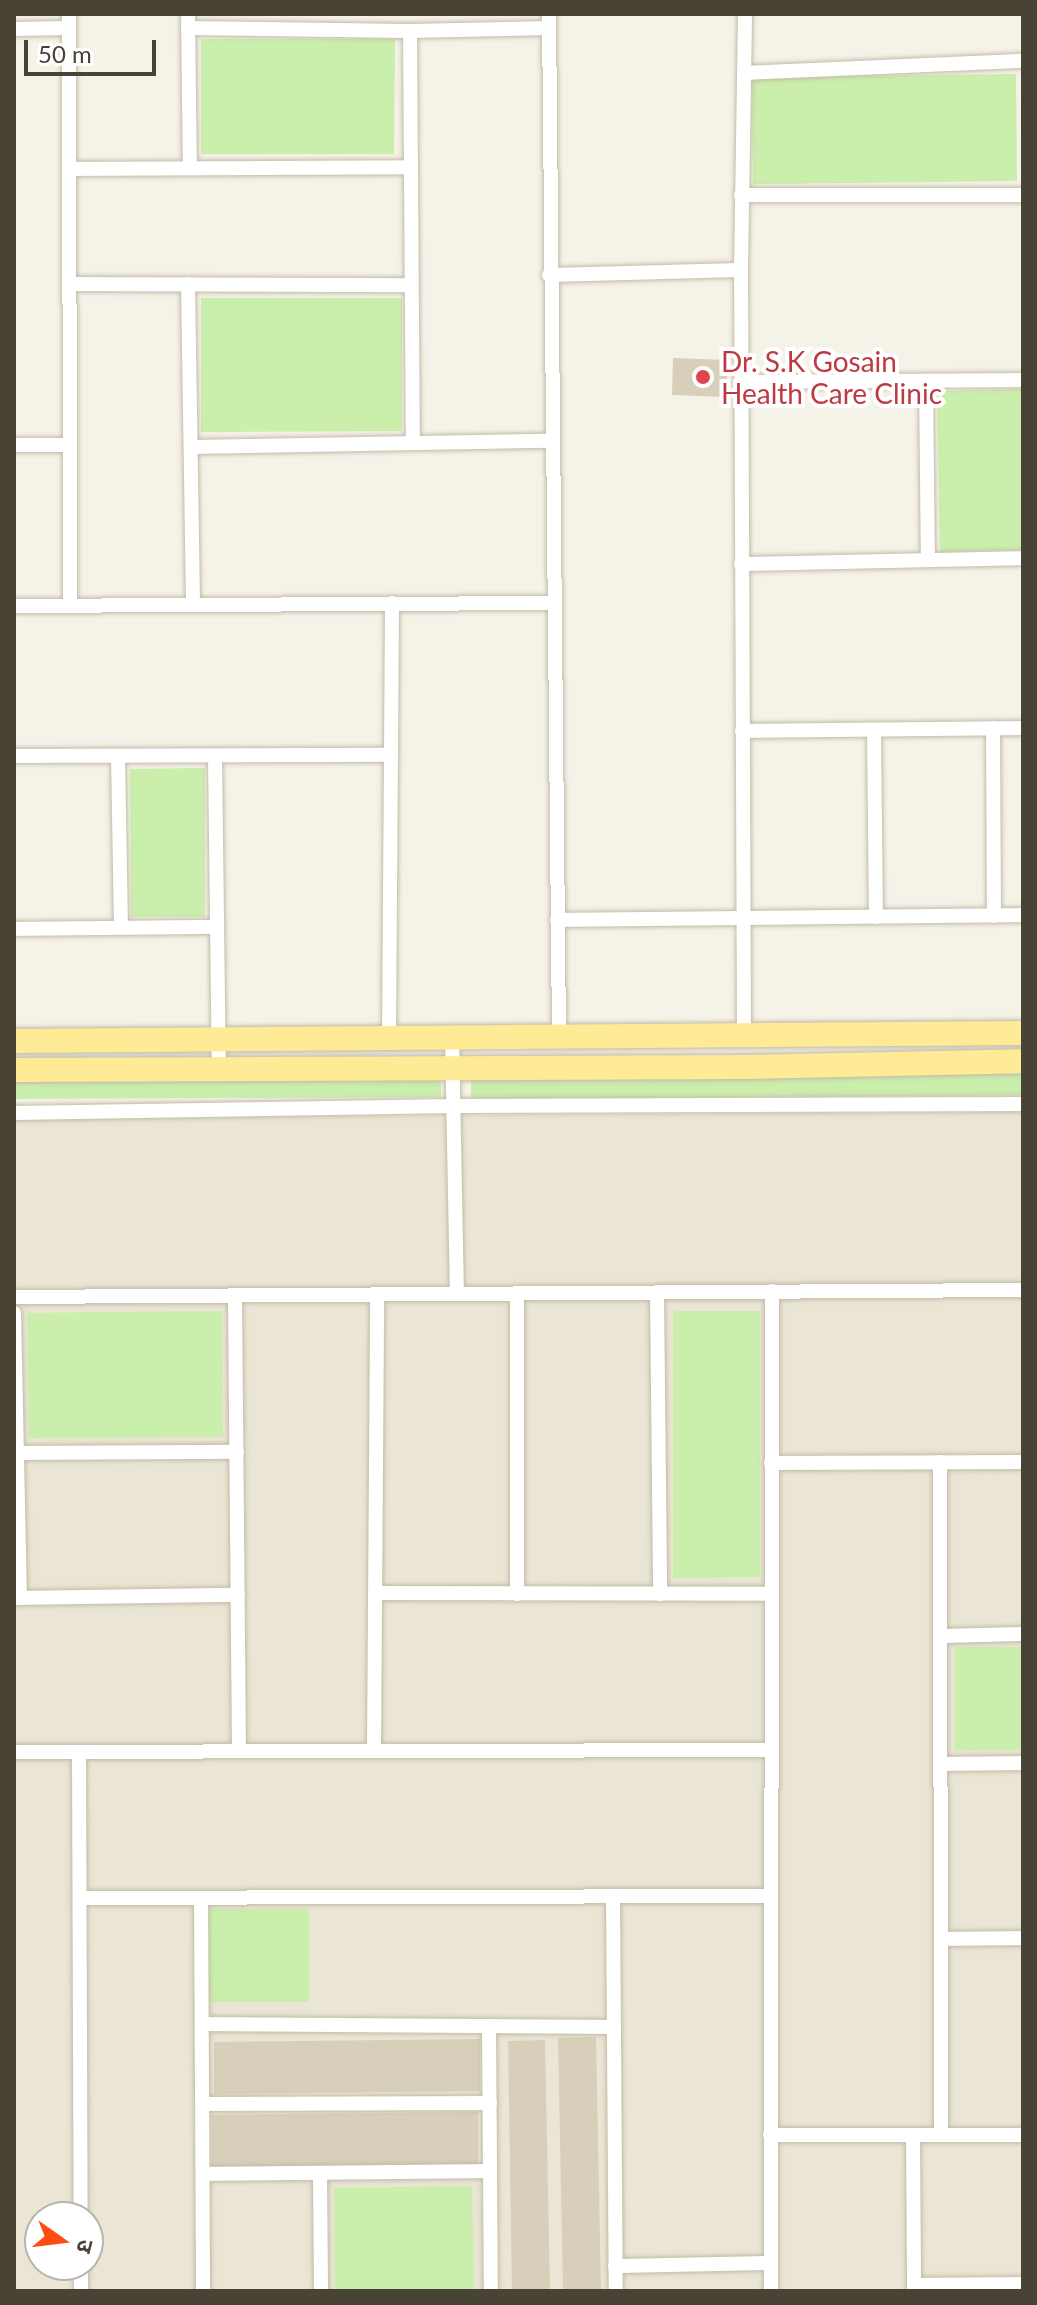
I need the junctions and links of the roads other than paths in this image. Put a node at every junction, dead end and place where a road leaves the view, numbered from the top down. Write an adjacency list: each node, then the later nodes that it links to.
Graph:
1 (745, 14): 8 (street)
2 (69, 21): 5 (street); 11 (street)
3 (188, 21): 6 (street); 10 (street)
4 (548, 21): 6 (street); 15 (street)
5 (14, 29)
6 (410, 31): 9 (street)
7 (1023, 61): 8 (street)
8 (744, 73): 12 (street)
9 (410, 167): 10 (street); 18 (street)
10 (190, 168): 11 (street)
11 (69, 169): 16 (street)
12 (741, 195): 13 (street); 14 (street)
13 (1023, 195)
14 (741, 270): 15 (street); 21 (street)
15 (549, 275): 22 (street)
16 (69, 284): 17 (street); 25 (street)
17 (188, 284): 18 (street); 26 (street)
18 (411, 285): 23 (street)
19 (1023, 380): 20 (street)
20 (926, 381): 21 (street); 28 (street)
21 (741, 382): 29 (street)
22 (551, 441): 23 (street); 31 (street)
23 (413, 443): 26 (street)
24 (14, 445): 25 (street)
25 (70, 445): 34 (street)
26 (191, 447): 32 (street)
27 (1023, 558): 28 (street)
28 (928, 560): 29 (street)
29 (741, 564): 38 (street)
30 (392, 603): 31 (street); 32 (street); 39 (street)
31 (554, 603): 47 (street)
32 (193, 605): 34 (street)
33 (14, 606): 34 (street)
34 (70, 606)
35 (993, 728): 36 (street); 37 (street); 44 (street)
36 (1023, 728)
37 (874, 730): 38 (street); 45 (street)
38 (742, 731): 46 (street)
39 (390, 755): 42 (street); 55 (street)
40 (14, 756): 41 (street)
41 (118, 756): 42 (street); 49 (street)
42 (215, 756): 48 (street)
43 (1023, 915): 44 (street)
44 (994, 916): 45 (street)
45 (876, 917): 46 (street)
46 (743, 918): 47 (street); 52 (street)
47 (557, 920): 53 (street)
48 (217, 927): 49 (street); 56 (street)
49 (121, 928): 50 (street)
50 (14, 929)
51 (1023, 1033): 52 (main road)
52 (744, 1035): 53 (main road)
53 (559, 1036): 54 (main road)
54 (452, 1037): 55 (main road); 59 (street)
55 (389, 1038): 56 (main road)
56 (219, 1039): 57 (main road); 60 (street)
57 (14, 1041)
58 (1023, 1061): 59 (main road)
59 (454, 1066): 60 (main road); 63 (street)
60 (219, 1069): 61 (main road)
61 (14, 1070)
62 (1023, 1104): 63 (street)
63 (453, 1106): 64 (street); 70 (street)
64 (14, 1113)
65 (1023, 1290): 66 (street)
66 (772, 1291): 67 (street); 78 (street)
67 (657, 1292): 68 (street); 81 (street)
68 (517, 1293): 70 (street); 80 (street)
69 (377, 1294): 70 (street); 71 (street); 79 (street)
70 (457, 1294)
71 (235, 1296): 72 (street); 74 (street)
72 (14, 1297)
73 (14, 1313): 75 (street)
74 (237, 1452): 75 (street); 83 (street)
75 (17, 1453): 84 (street)
76 (940, 1462): 77 (street); 78 (street); 86 (street)
77 (1023, 1462)
78 (771, 1463): 82 (street)
79 (375, 1593): 80 (street); 87 (street)
80 (517, 1594): 81 (street)
81 (660, 1594): 82 (street)
82 (770, 1594): 88 (street)
83 (238, 1595): 84 (street); 89 (street)
84 (17, 1598)
85 (1023, 1634): 86 (street)
86 (940, 1636): 93 (street)
87 (374, 1750): 88 (street); 89 (street)
88 (770, 1750): 95 (street)
89 (239, 1751): 91 (street)
90 (14, 1752): 91 (street)
91 (79, 1752): 96 (street)
92 (1023, 1763): 93 (street)
93 (941, 1764): 99 (street)
94 (613, 1896): 95 (street); 97 (street); 102 (street)
95 (770, 1896): 105 (street)
96 (80, 1898): 97 (street); 112 (street)
97 (201, 1898): 100 (street)
98 (1023, 1938): 99 (street)
99 (941, 1939): 107 (street)
100 (202, 2024): 101 (street); 104 (street)
101 (489, 2026): 102 (street); 103 (street)
102 (614, 2027): 114 (street)
103 (490, 2103): 104 (street); 109 (street)
104 (203, 2104): 111 (street)
105 (770, 2135): 106 (street); 113 (street)
106 (913, 2135): 107 (street); 116 (street)
107 (941, 2135): 108 (street)
108 (1023, 2135)
109 (490, 2171): 110 (street); 119 (street)
110 (320, 2173): 111 (street); 118 (street)
111 (203, 2174): 117 (street)
112 (81, 2201)
113 (771, 2263): 114 (street); 121 (street)
114 (615, 2266): 120 (street)
115 (1023, 2284): 116 (street)
116 (914, 2288)
117 (203, 2291)
118 (321, 2291)
119 (491, 2291)
120 (616, 2291)
121 (771, 2291)

